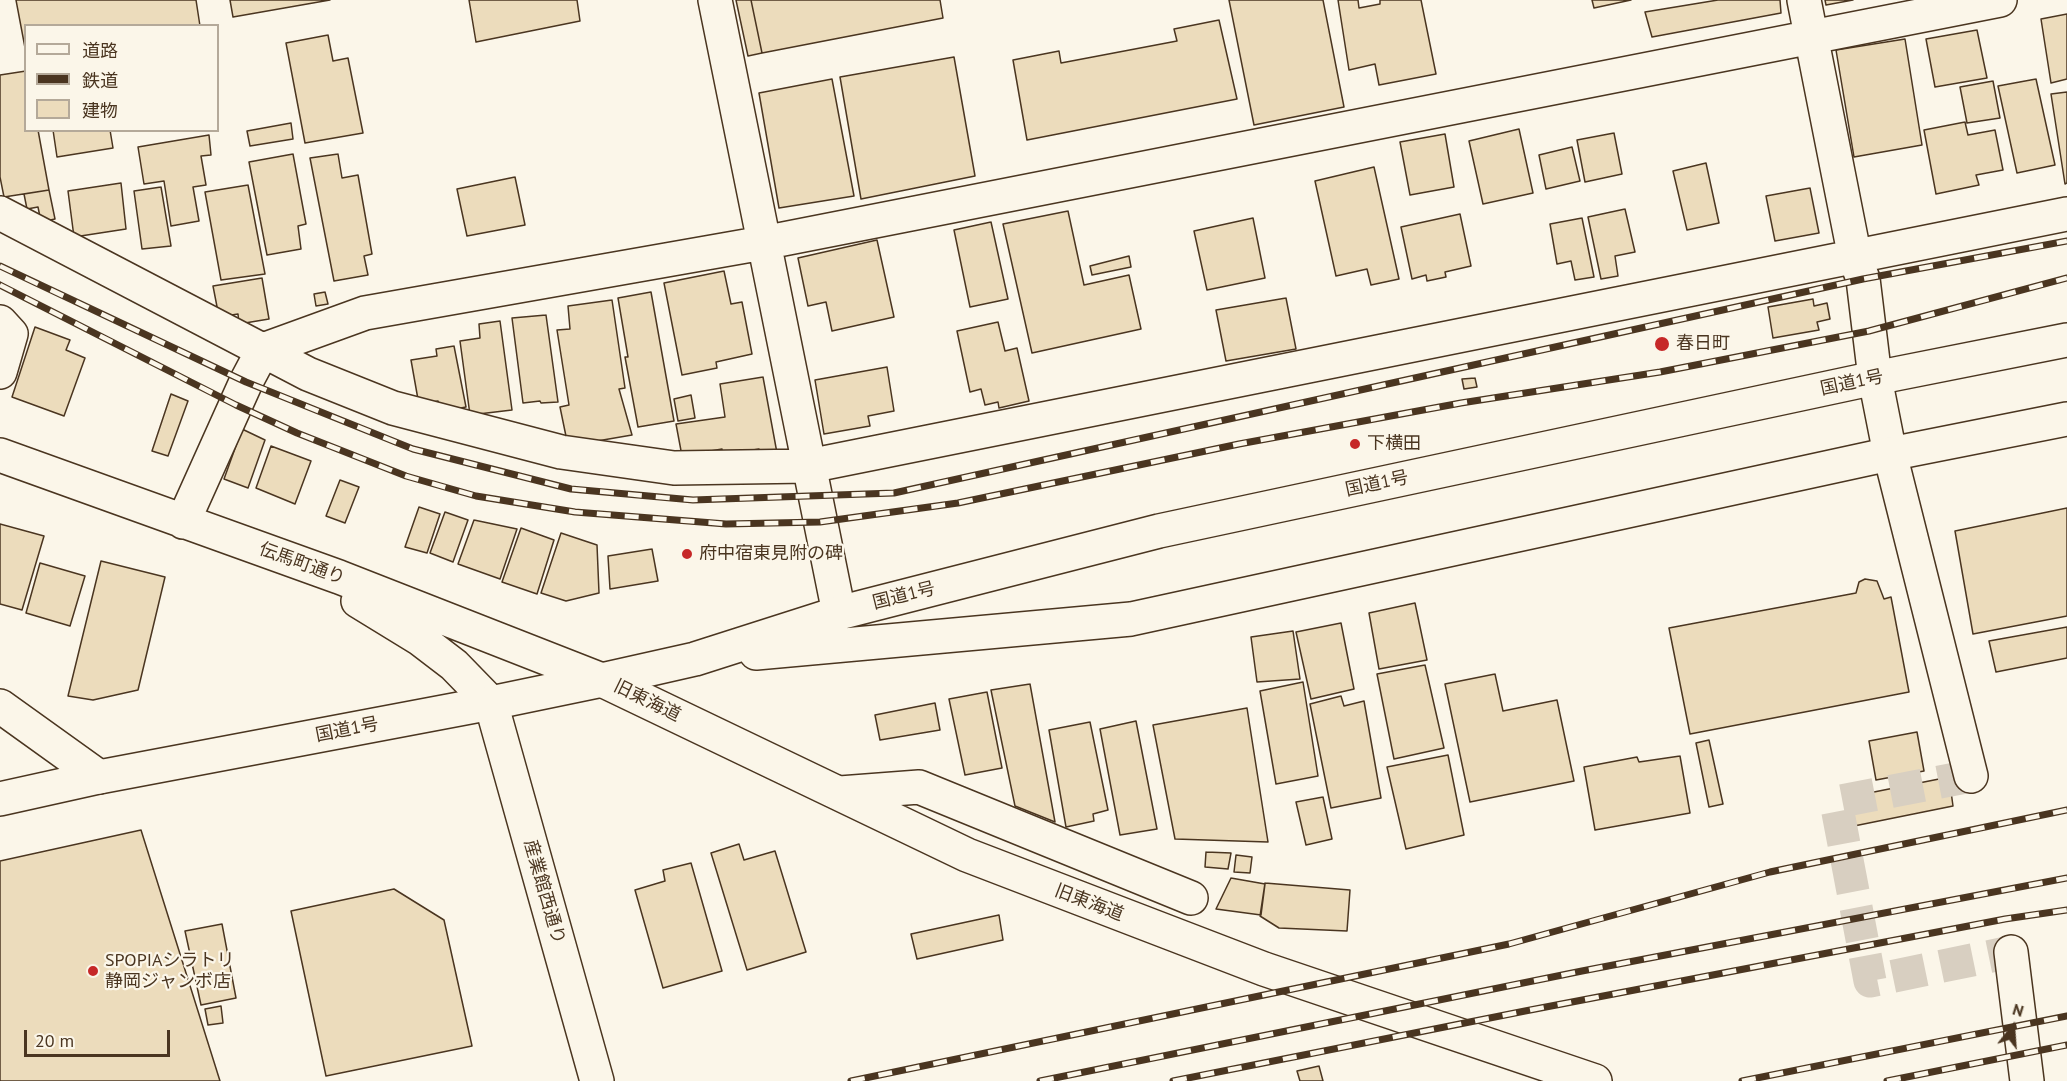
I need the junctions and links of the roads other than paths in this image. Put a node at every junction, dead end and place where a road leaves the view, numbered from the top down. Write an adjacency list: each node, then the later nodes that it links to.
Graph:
1 (715, 0): 7 (main road)
2 (1804, 0): 4 (main road)
3 (2000, 0): 4 (main road)
4 (1811, 39): 7 (main road); 8 (main road)
5 (0, 213): 11 (main road)
6 (2067, 214): 8 (main road)
7 (763, 243): 11 (main road); 17 (main road)
8 (1855, 258): 13 (main road); 17 (main road)
9 (0, 322): 12 (main road)
10 (2067, 340): 13 (main road, 国道1号)
11 (263, 350): 17 (main road); 18 (main road)
12 (0, 372)
13 (1875, 378): 15 (main road); 20 (main road, 国道1号)
14 (2067, 419): 15 (main road, 国道1号)
15 (1890, 454): 21 (main road, 国道1号); 25 (main road)
16 (0, 455): 18 (main road, 伝馬町通り)
17 (809, 466): 20 (main road)
18 (183, 522): 19 (main road, 伝馬町通り)
19 (232, 539): 22 (main road, 伝馬町通り); 23 (main road)
20 (839, 613): 21 (main road, 国道1号)
21 (694, 659): 22 (main road, 国道1号)
22 (602, 680): 23 (main road, 国道1号); 27 (main road, 旧東海道)
23 (491, 703): 26 (main road, 国道1号); 31 (main road, 産業館西通り)
24 (0, 706): 26 (main road)
25 (1971, 776)
26 (99, 777): 28 (main road, 国道1号)
27 (838, 793): 29 (main road); 32 (main road, 旧東海道)
28 (0, 799)
29 (1191, 898)
30 (2011, 952): 33 (main road)
31 (597, 1081)
32 (1595, 1081)
33 (2027, 1081)

